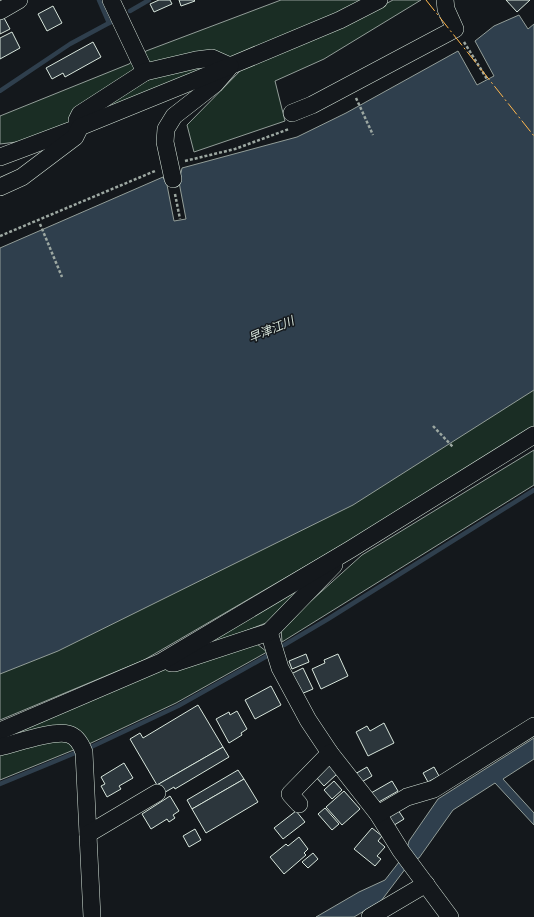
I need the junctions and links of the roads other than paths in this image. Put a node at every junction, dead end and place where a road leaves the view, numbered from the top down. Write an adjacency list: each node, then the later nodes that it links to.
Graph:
1 (19, 0): 5 (street)
2 (111, 0): 7 (street)
3 (379, 0): 6 (street)
4 (445, 0): 8 (street)
5 (0, 11)
6 (230, 66): 7 (street); 9 (street); 11 (street)
7 (145, 72): 9 (street)
8 (292, 113)
9 (80, 127): 10 (street); 12 (street)
10 (0, 157)
11 (173, 179)
12 (0, 187)
13 (534, 435): 14 (street)
14 (351, 549): 15 (street); 16 (street)
15 (269, 632): 16 (street); 20 (street)
16 (161, 662): 18 (street)
17 (534, 726): 23 (street)
18 (0, 731)
19 (0, 748): 24 (street)
20 (330, 753): 22 (street); 23 (street)
21 (157, 792): 24 (street)
22 (299, 804)
23 (378, 814): 25 (street)
24 (88, 834): 26 (street)
25 (426, 884): 27 (street); 28 (street)
26 (92, 917)
27 (370, 917)
28 (450, 917)

